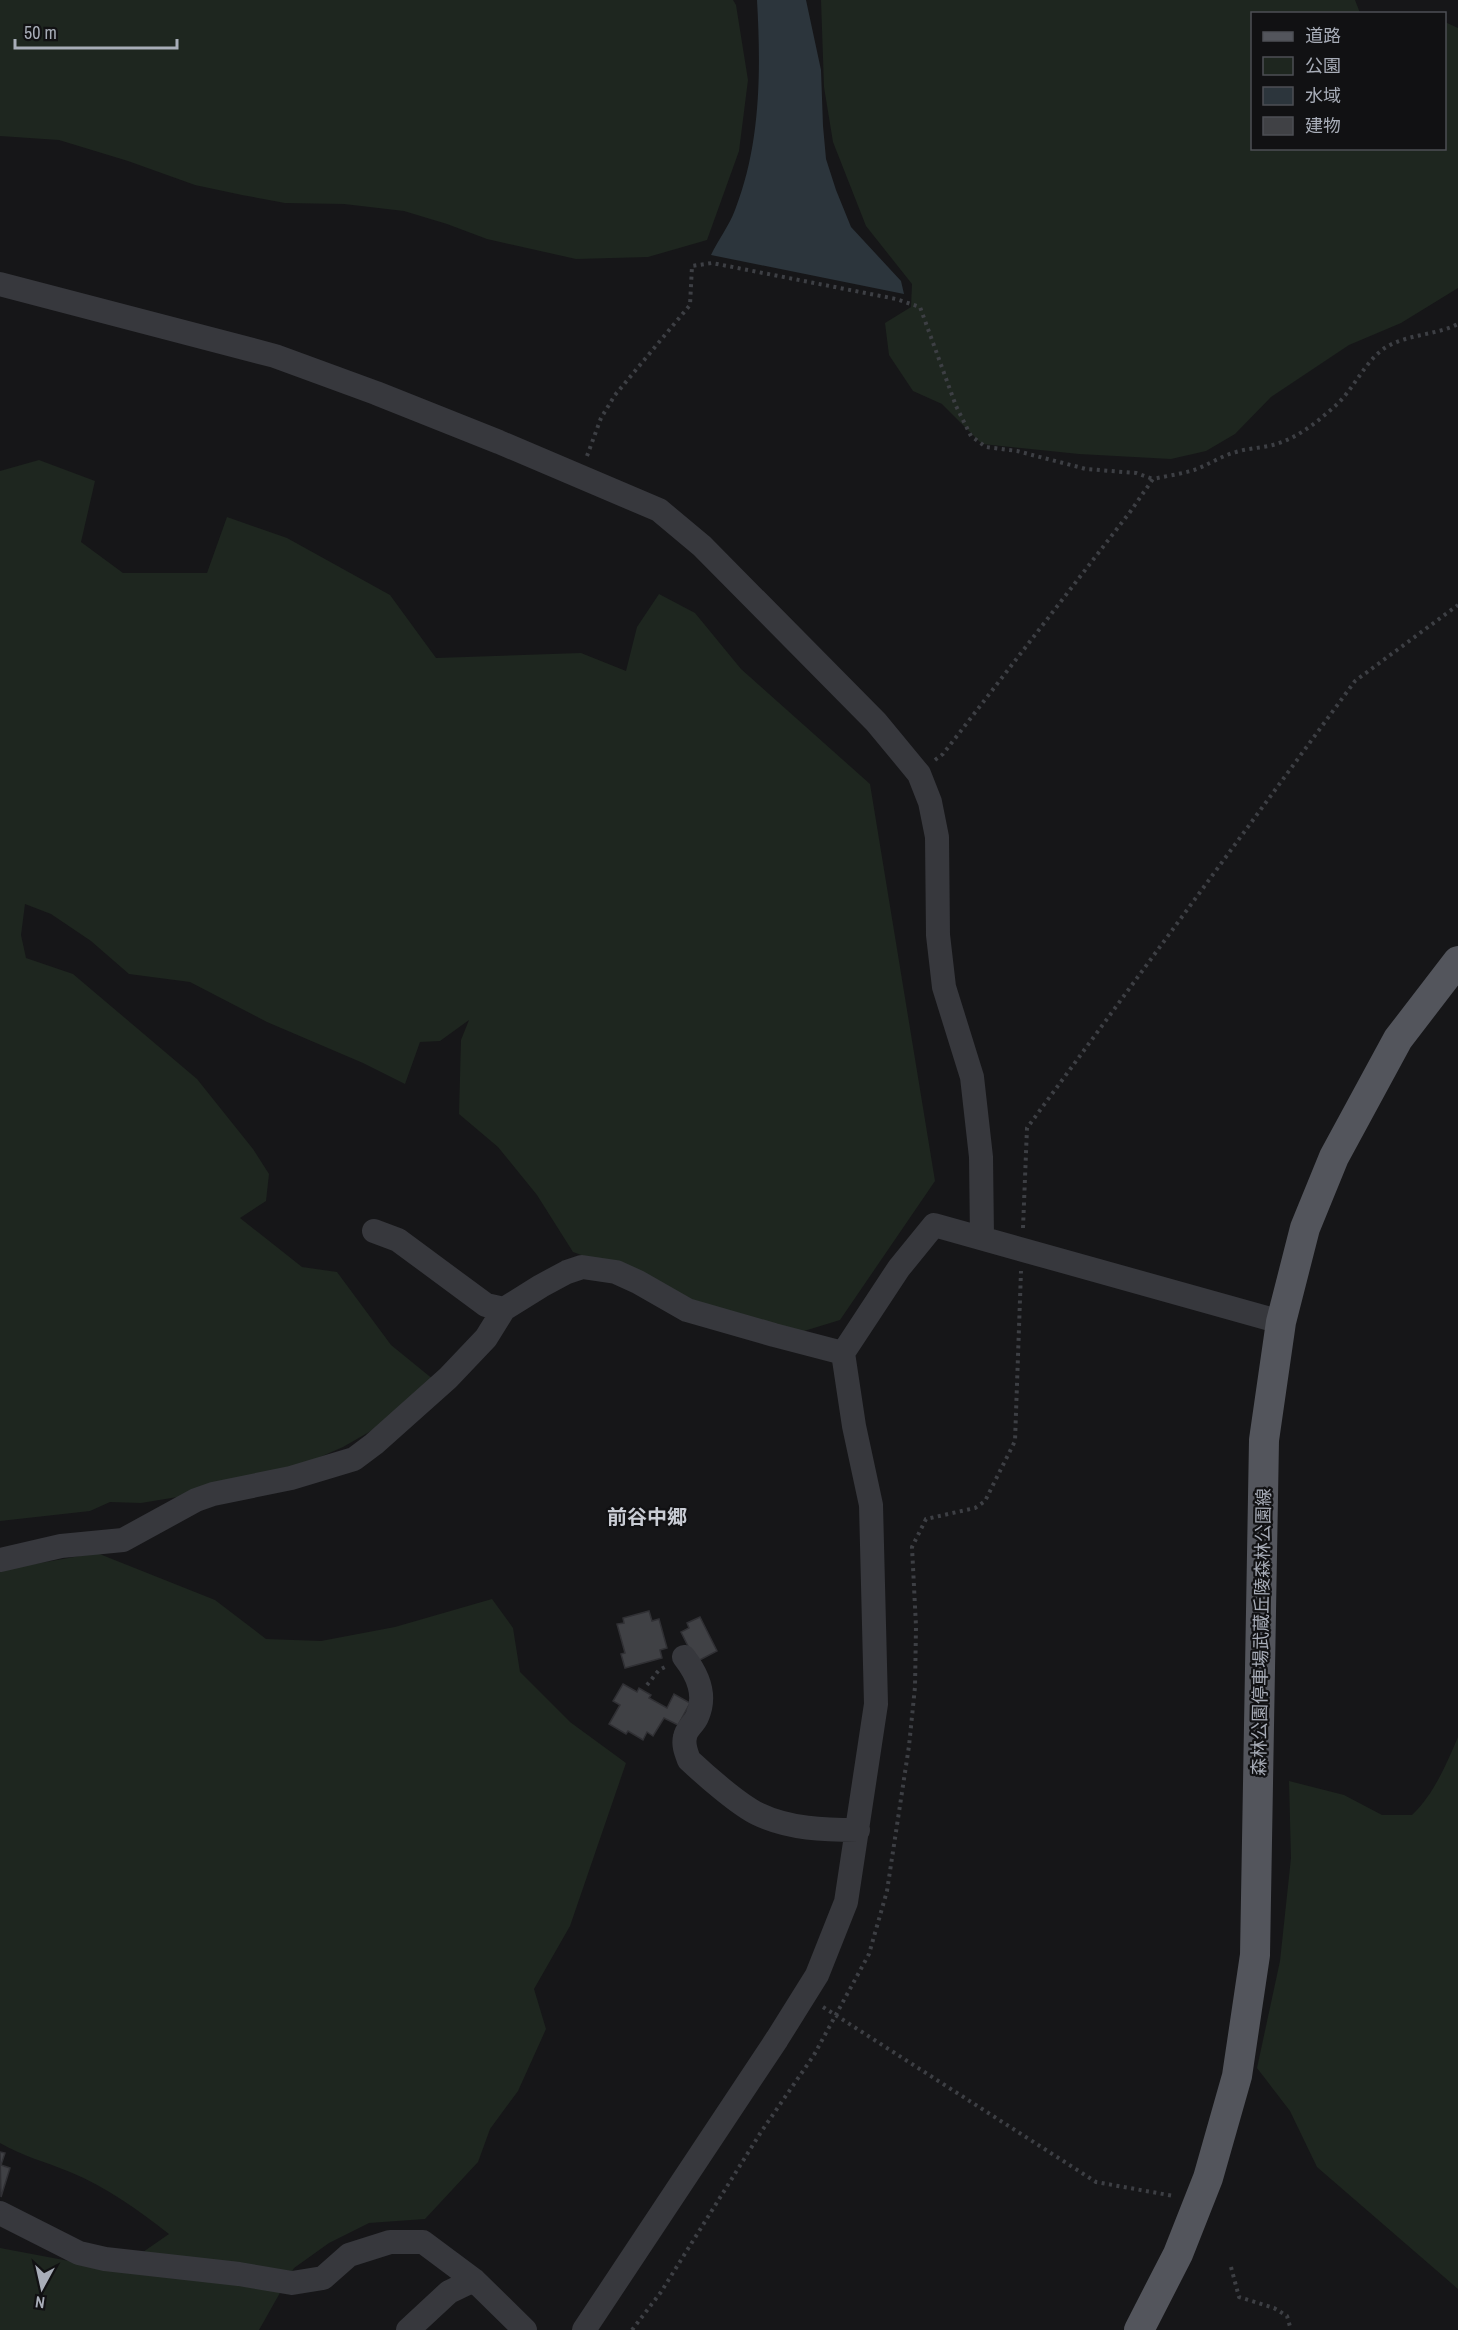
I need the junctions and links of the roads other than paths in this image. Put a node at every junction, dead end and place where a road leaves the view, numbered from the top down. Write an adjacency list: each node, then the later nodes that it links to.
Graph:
1 (0, 284): 4 (street)
2 (1458, 960): 6 (main road, 森林公園停車場武蔵丘陵森林公園線)
3 (374, 1231): 5 (street)
4 (982, 1237): 6 (street); 7 (street)
5 (504, 1309): 7 (street); 8 (street)
6 (1281, 1322): 16 (main road, 森林公園停車場武蔵丘陵森林公園線)
7 (843, 1353): 10 (street)
8 (0, 1560)
9 (684, 1657): 10 (street)
10 (858, 1830): 15 (street)
11 (0, 2213): 12 (street)
12 (474, 2280): 13 (street); 14 (street)
13 (408, 2330)
14 (525, 2330)
15 (584, 2330)
16 (1139, 2330)

